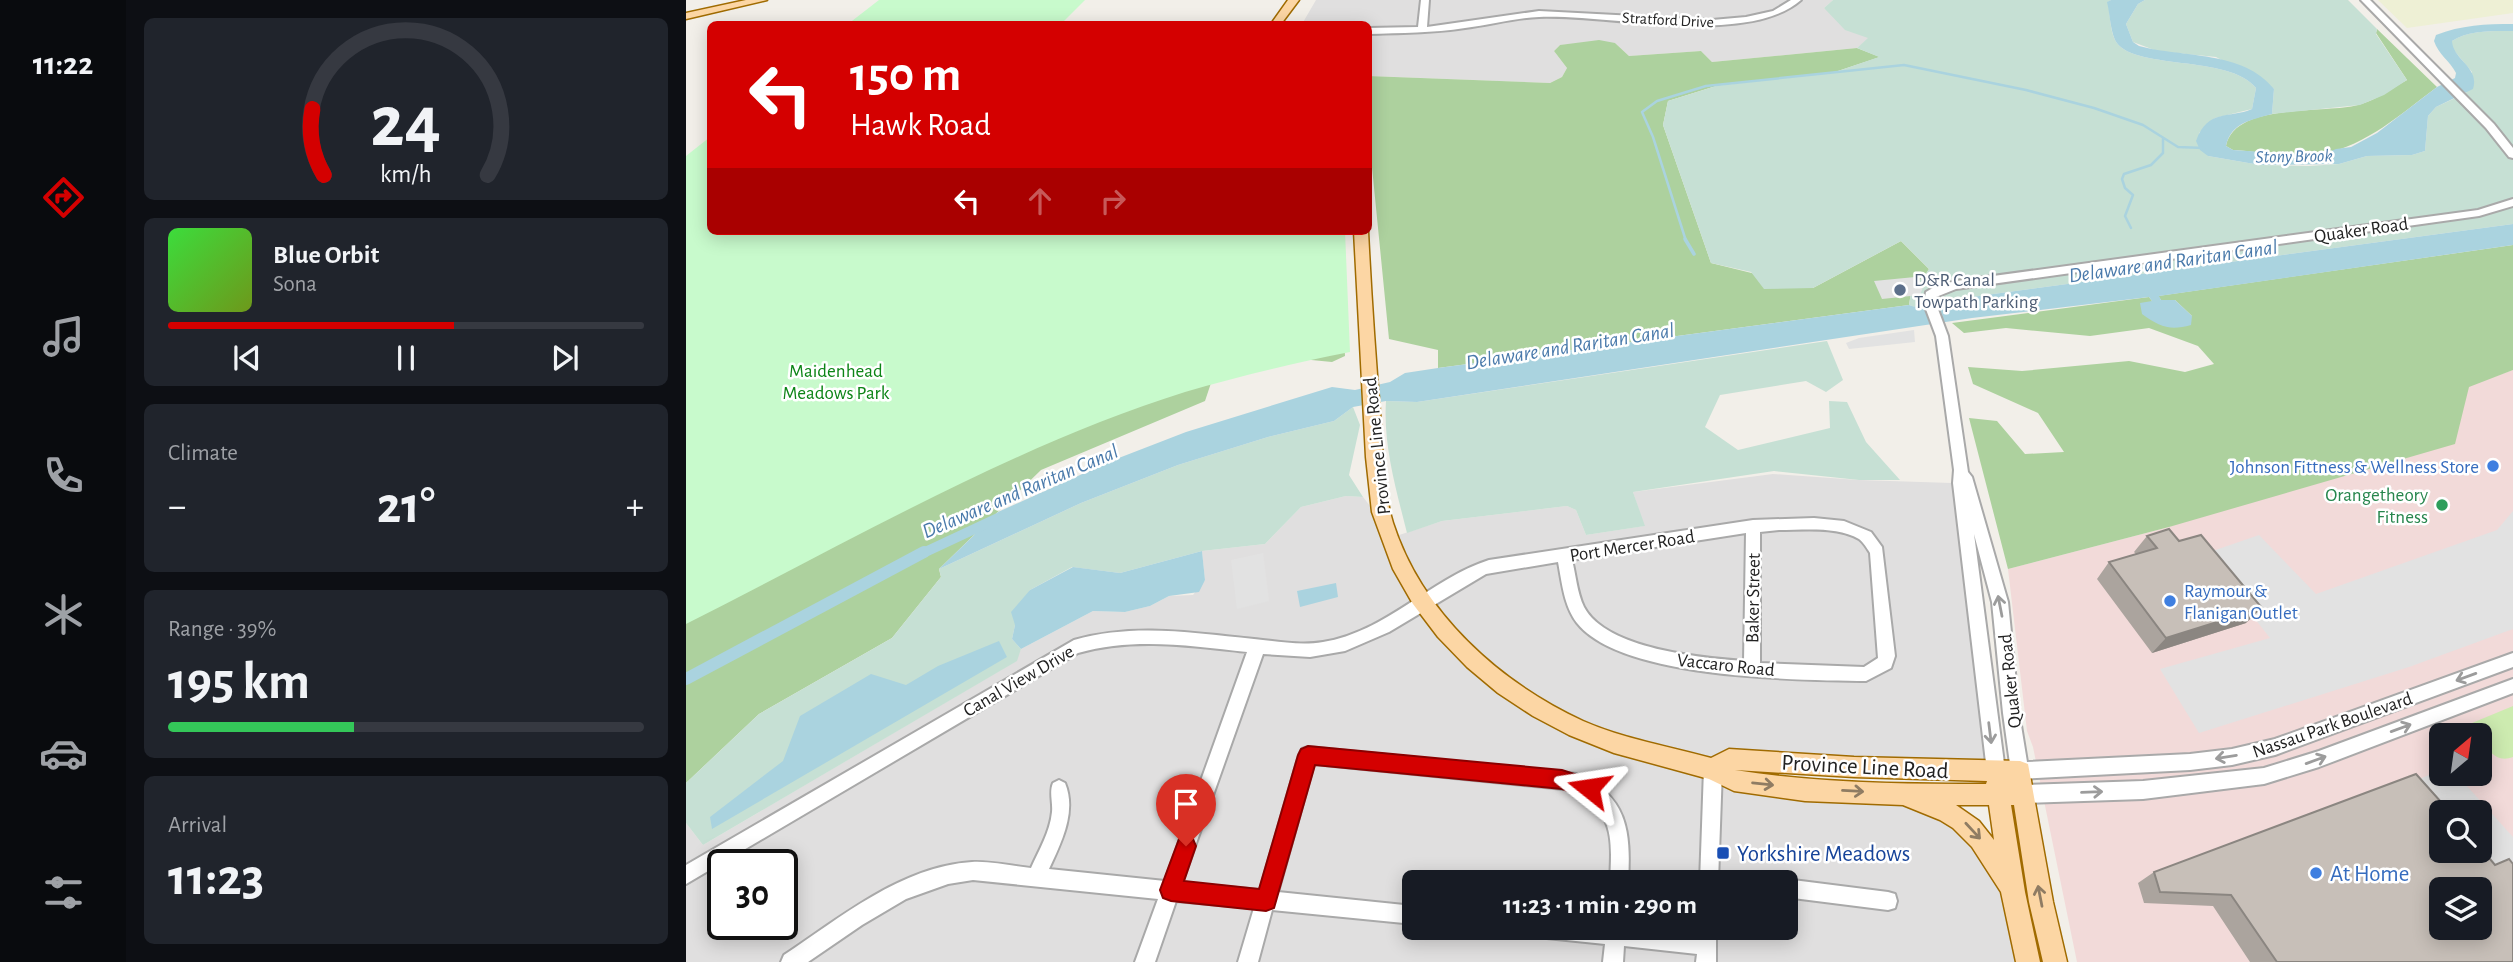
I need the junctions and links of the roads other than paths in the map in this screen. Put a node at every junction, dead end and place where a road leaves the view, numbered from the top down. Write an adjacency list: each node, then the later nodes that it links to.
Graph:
1 (762, 0): 6 (main road)
2 (1294, 0): 7 (main road)
3 (1425, 0): 8 (street)
4 (1797, 0): 8 (street, Stratford Drive)
5 (2365, 0): 10 (street)
6 (686, 16)
7 (1278, 21)
8 (1422, 30): 9 (street, Stratford Drive)
9 (1372, 31)
10 (2513, 155)
11 (2513, 202): 13 (street, Quaker Road)
12 (1360, 235): 16 (main road, Province Line Road)
13 (1961, 470): 25 (street, Quaker Road, one-way to 25); 26 (street, Quaker Road, one-way to 13)
14 (1753, 526): 15 (street, Port Mercer Road); 19 (street, Baker Street); 20 (street, Port Mercer Road)
15 (1564, 555): 16 (street, Port Mercer Road); 19 (street, Vaccaro Road)
16 (1423, 603): 17 (street, Canal View Drive); 24 (main road, Province Line Road)
17 (1257, 646): 33 (street, Canal View Drive); 35 (street)
18 (2513, 660): 22 (street, Nassau Park Boulevard, one-way to 22)
19 (1752, 669): 20 (street, Vaccaro Road)
20 (1863, 674)
21 (2513, 686): 23 (street, Nassau Park Boulevard)
22 (2419, 694): 23 (street); 26 (street, Nassau Park Boulevard, one-way to 26)
23 (2435, 716): 30 (street, Nassau Park Boulevard, one-way to 23)
24 (1713, 769): 25 (main road, Province Line Road); 28 (main road, Province Line Road, one-way to 28); 32 (street)
25 (1996, 771): 26 (main road, Province Line Road); 29 (main road)
26 (2020, 771): 30 (main road)
27 (1059, 789): 34 (street)
28 (1890, 793): 29 (main road, Province Line Road); 37 (main road, one-way to 37)
29 (1999, 794): 30 (main road, Province Line Road); 37 (main road)
30 (2024, 794): 49 (main road, one-way to 30)
31 (1620, 870): 38 (street)
32 (1712, 870)
33 (686, 875)
34 (1037, 876): 35 (street); 44 (street)
35 (1171, 890): 38 (street); 45 (street)
36 (1798, 890): 39 (street)
37 (2013, 892): 48 (main road)
38 (1266, 900): 40 (street); 46 (street)
39 (1888, 901)
40 (1402, 914)
41 (1614, 940): 47 (street)
42 (1674, 940): 43 (street)
43 (1707, 945)
44 (791, 962)
45 (1145, 962)
46 (1248, 962)
47 (1612, 962)
48 (2028, 962)
49 (2055, 962)

